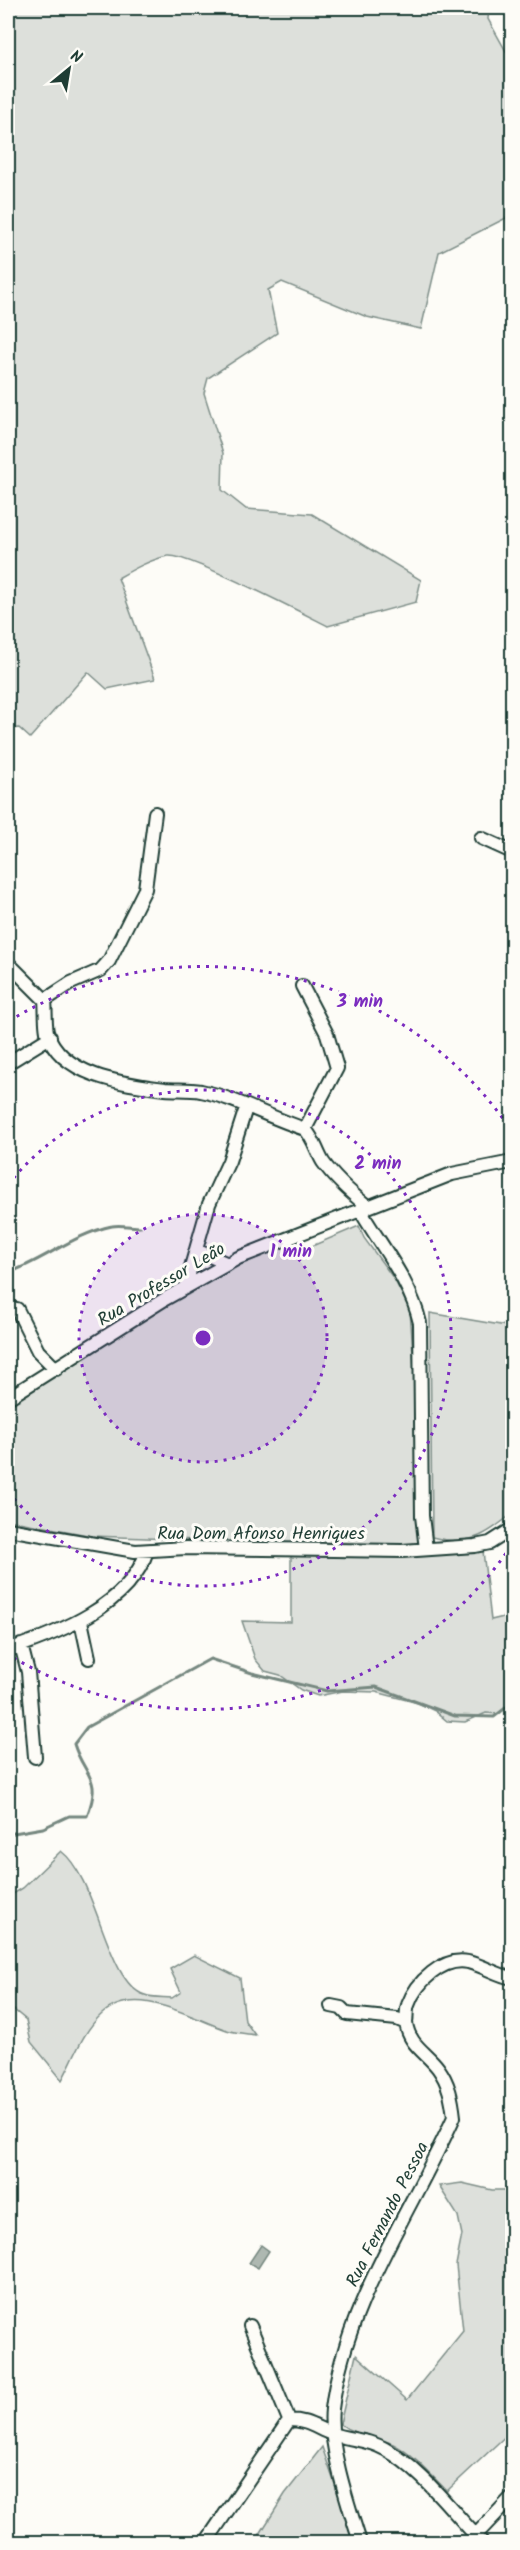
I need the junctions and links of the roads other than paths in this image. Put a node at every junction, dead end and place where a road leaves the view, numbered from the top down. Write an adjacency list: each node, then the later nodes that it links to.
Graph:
1 (155, 813): 6 (street)
2 (481, 838): 3 (street)
3 (513, 852)
4 (8, 963): 6 (street)
5 (302, 986): 10 (street)
6 (45, 999): 7 (street)
7 (50, 1037): 8 (street); 9 (street)
8 (8, 1063)
9 (246, 1108): 10 (street); 13 (street)
10 (304, 1129): 12 (street)
11 (513, 1162): 12 (street, Rua Professor Leão)
12 (367, 1206): 14 (street, Rua Professor Leão); 21 (street)
13 (196, 1250): 14 (street); 15 (street)
14 (228, 1264): 15 (street, Rua Professor Leão)
15 (185, 1288): 17 (street, Rua Professor Leão)
16 (17, 1309): 17 (street)
17 (56, 1369): 18 (street, Rua Professor Leão)
18 (8, 1398)
19 (8, 1529): 22 (street, Rua Dom Afonso Henriques)
20 (513, 1529): 21 (street, Rua Dom Afonso Henriques)
21 (426, 1549): 22 (street, Rua Dom Afonso Henriques)
22 (147, 1551): 23 (street)
23 (81, 1621): 24 (street); 26 (street)
24 (21, 1645): 25 (street); 27 (street)
25 (8, 1650)
26 (89, 1658)
27 (35, 1757)
28 (513, 1978): 30 (street)
29 (331, 2006): 30 (street)
30 (406, 2023): 33 (street, Rua Fernando Pessoa)
31 (250, 2326): 32 (street)
32 (289, 2420): 33 (street); 36 (street)
33 (333, 2434): 35 (street); 37 (street, Rua Fernando Pessoa)
34 (513, 2497): 35 (street)
35 (479, 2539)
36 (206, 2542)
37 (360, 2542)

